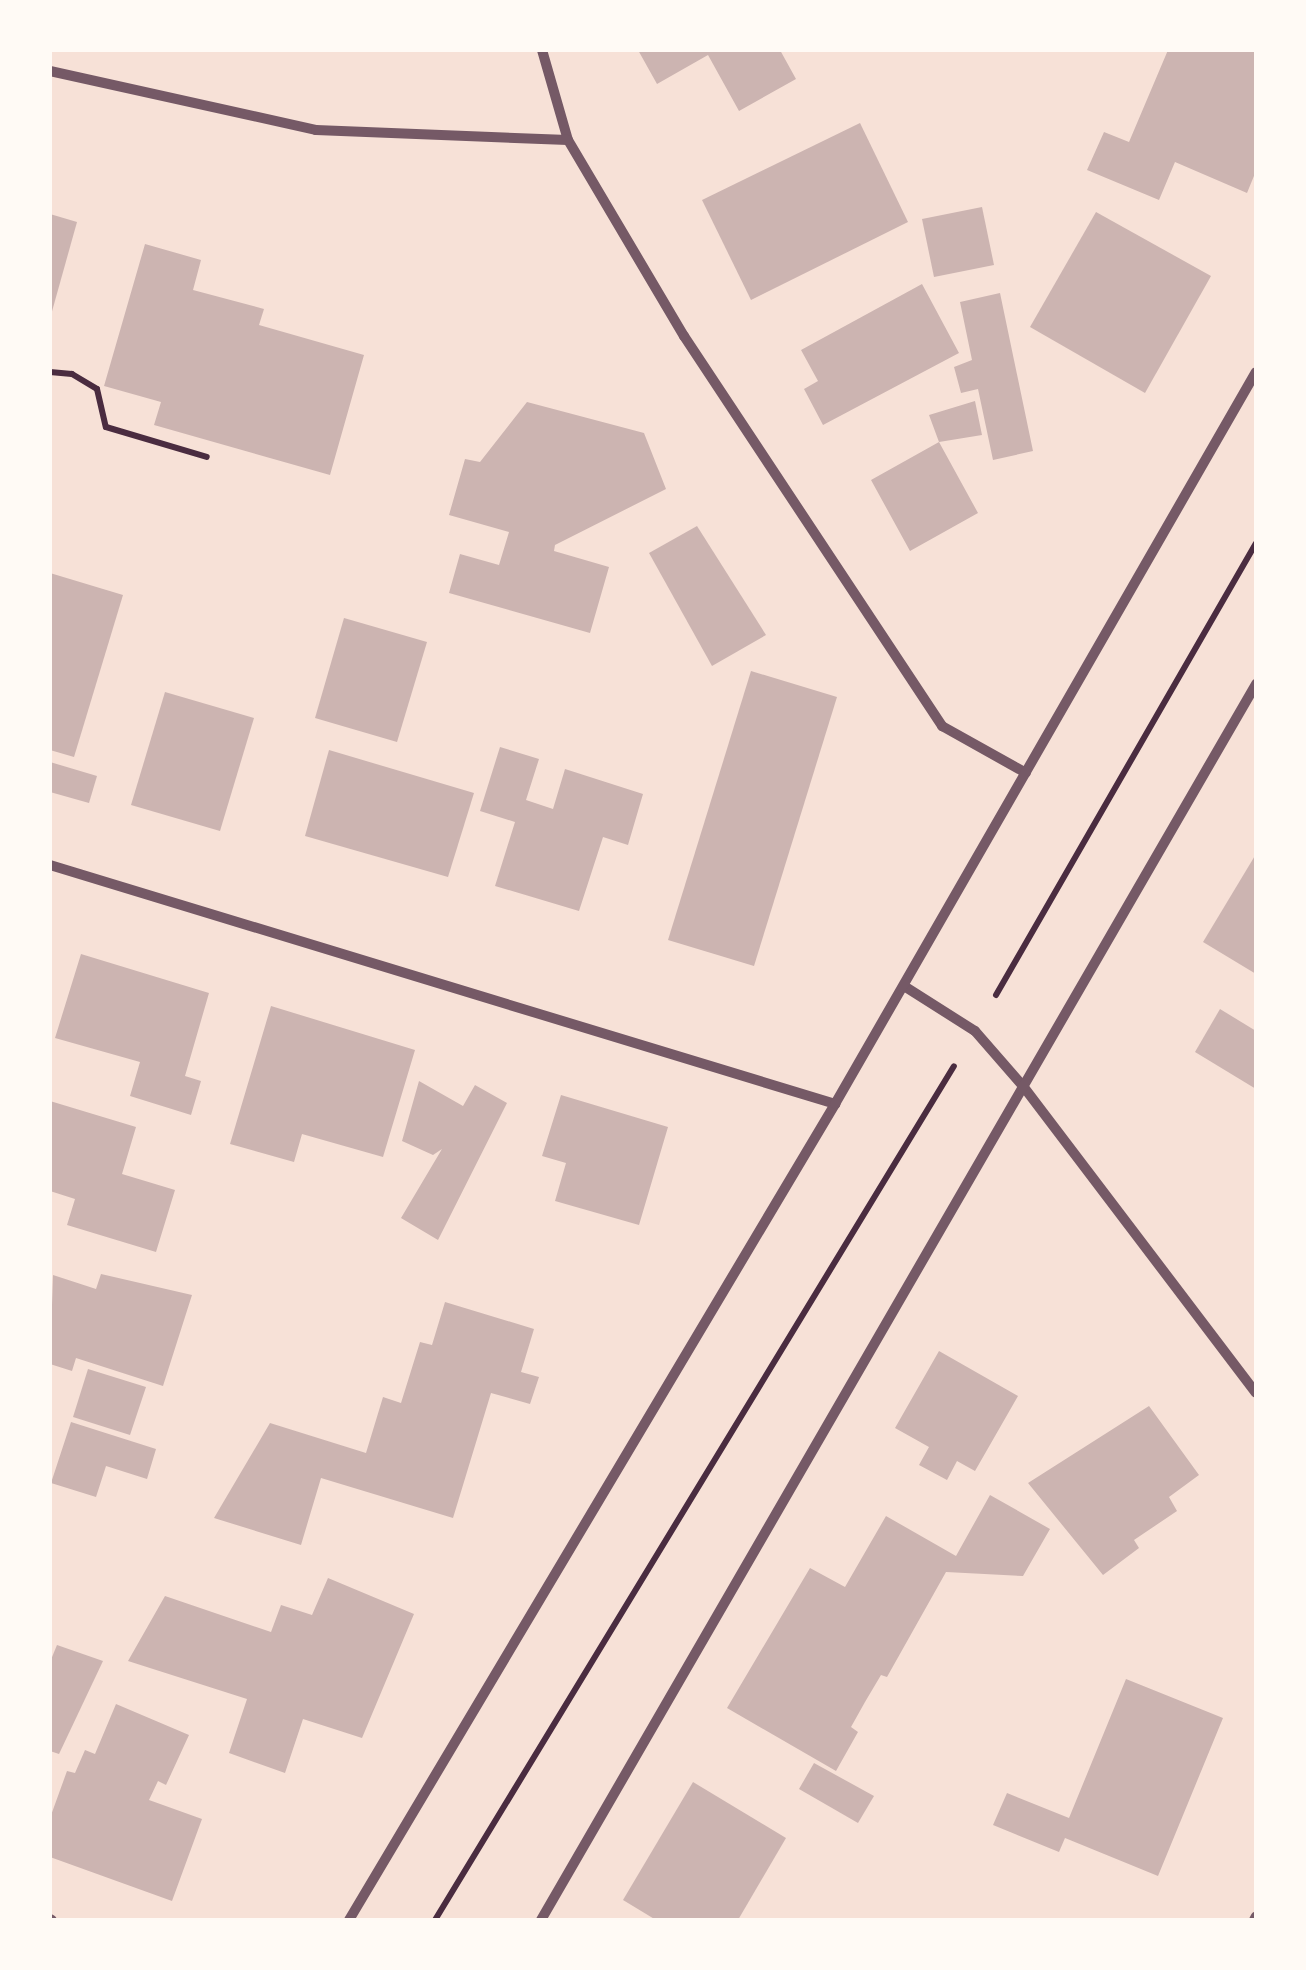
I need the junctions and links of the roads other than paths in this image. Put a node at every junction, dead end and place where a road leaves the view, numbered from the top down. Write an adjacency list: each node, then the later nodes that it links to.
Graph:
1 (542, 50): 3 (street)
2 (50, 71): 3 (street)
3 (568, 140): 6 (street)
4 (1256, 372): 6 (street)
5 (1256, 684): 9 (street)
6 (1026, 773): 8 (street)
7 (50, 865): 10 (street)
8 (904, 986): 9 (street); 10 (street)
9 (1023, 1086): 11 (street); 13 (street)
10 (835, 1104): 12 (street)
11 (1256, 1393)
12 (350, 1920)
13 (541, 1920)

